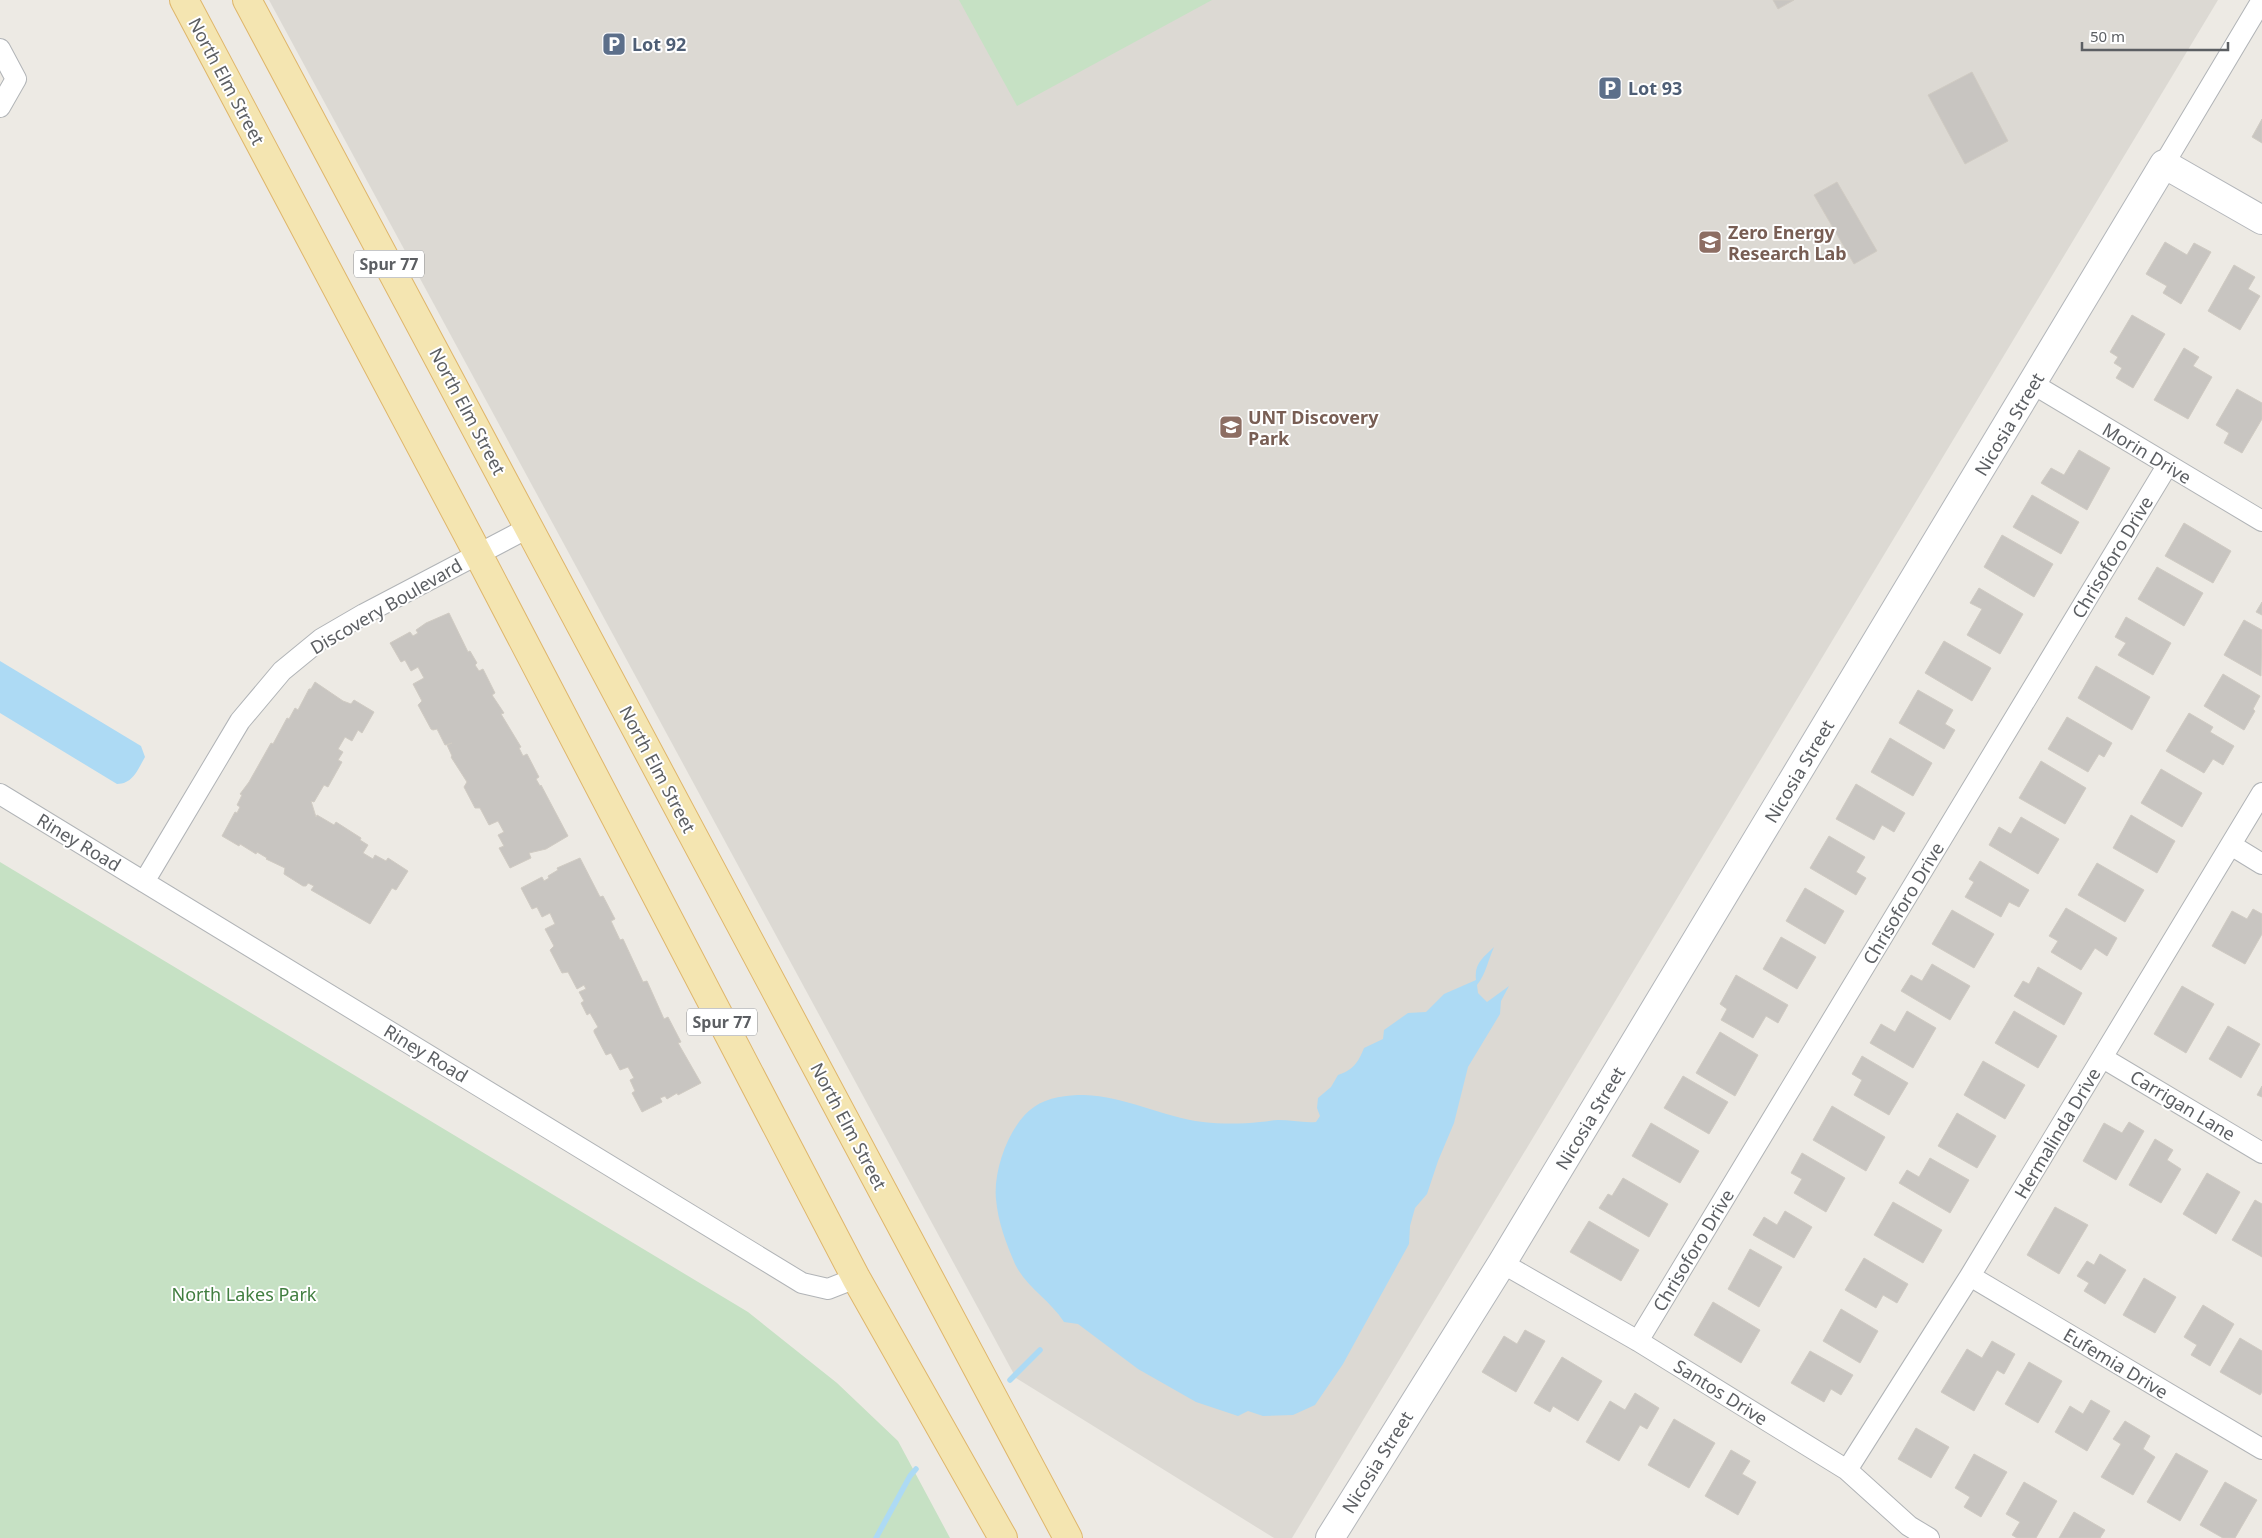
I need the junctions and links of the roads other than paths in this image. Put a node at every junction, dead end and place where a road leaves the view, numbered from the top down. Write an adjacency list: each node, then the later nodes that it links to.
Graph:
1 (184, 0): 12 (main road, North Elm Street / Spur 77)
2 (247, 0): 11 (main road, North Elm Street / Spur 77)
3 (2262, 0): 6 (street, Nicosia Street)
4 (0, 49): 5 (street)
5 (0, 106)
6 (2164, 164): 7 (street); 8 (street, Nicosia Street)
7 (2262, 220)
8 (2033, 384): 9 (street, Morin Drive); 20 (street, Nicosia Street)
9 (2167, 466): 10 (street, Morin Drive); 23 (street, Chrisoforo Drive)
10 (2262, 521)
11 (530, 527): 12 (street, Discovery Boulevard); 27 (main road, North Elm Street / Spur 77)
12 (478, 554): 17 (street, Discovery Boulevard); 22 (main road, North Elm Street / Spur 77)
13 (2262, 793): 15 (street, Hermalinda Drive)
14 (0, 794): 17 (street, Riney Road)
15 (2231, 845): 16 (street); 18 (street, Hermalinda Drive)
16 (2262, 864)
17 (144, 882): 22 (street, Riney Road)
18 (2103, 1058): 19 (street, Carrigan Lane); 21 (street, Hermalinda Drive)
19 (2262, 1153)
20 (1502, 1263): 23 (street, Santos Drive); 28 (street, Nicosia Street)
21 (1970, 1276): 24 (street, Eufemia Drive); 25 (street, Hermalinda Drive)
22 (856, 1278): 26 (main road, North Elm Street / Spur 77)
23 (1638, 1341): 25 (street, Santos Drive)
24 (2262, 1449)
25 (1847, 1470): 29 (street, Santos Drive)
26 (1003, 1538)
27 (1068, 1538)
28 (1330, 1538)
29 (1929, 1538)

